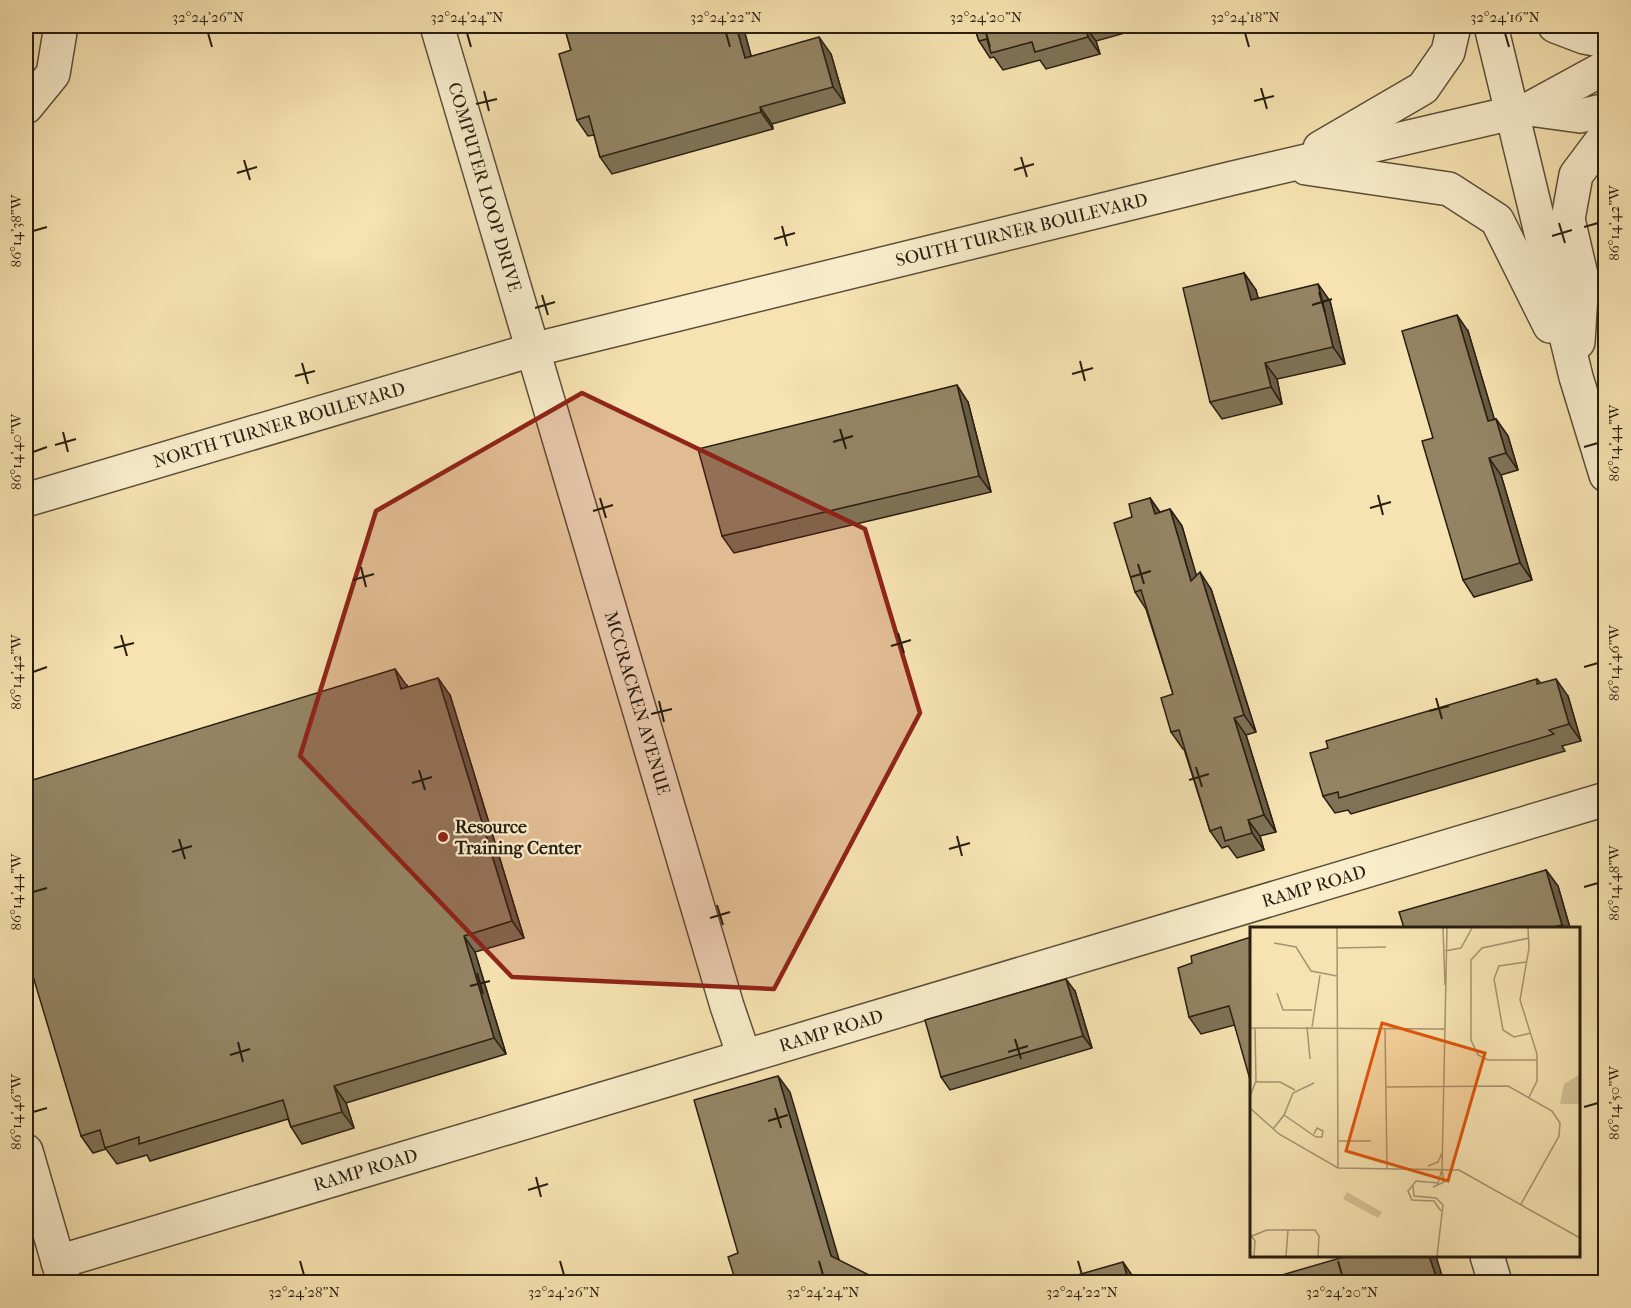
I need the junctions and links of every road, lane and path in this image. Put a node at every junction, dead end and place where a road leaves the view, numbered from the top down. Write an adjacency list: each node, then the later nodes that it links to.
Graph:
1 (62, 26): 8 (street)
2 (437, 26): 13 (street, COMPUTER LOOP DRIVE)
3 (1454, 26): 12 (street)
4 (1491, 26): 10 (street)
5 (1555, 26): 6 (street)
6 (1605, 41)
7 (1605, 67): 10 (street)
8 (26, 107)
9 (1605, 110): 10 (street)
10 (1520, 111): 12 (street, SOUTH TURNER BOULEVARD); 14 (street)
11 (1605, 135): 14 (street)
12 (1289, 165): 13 (street, SOUTH TURNER BOULEVARD); 14 (street)
13 (532, 350): 16 (street, NORTH TURNER BOULEVARD); 18 (street, MCCRACKEN AVENUE)
14 (1576, 376): 15 (street)
15 (1605, 475)
16 (26, 500)
17 (1605, 799): 18 (street, RAMP ROAD)
18 (744, 1056): 21 (street, RAMP ROAD)
19 (26, 1151): 21 (street)
20 (1487, 1257): 22 (street)
21 (61, 1272)
22 (1495, 1282)

